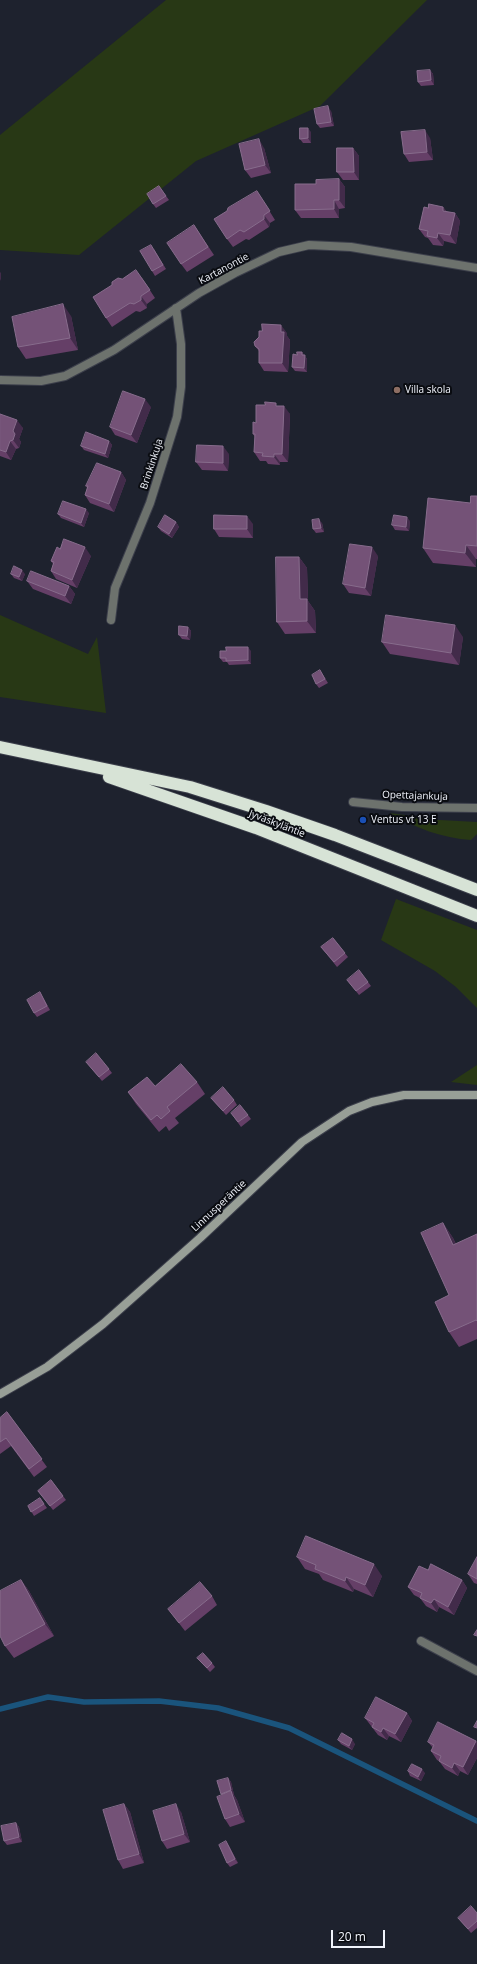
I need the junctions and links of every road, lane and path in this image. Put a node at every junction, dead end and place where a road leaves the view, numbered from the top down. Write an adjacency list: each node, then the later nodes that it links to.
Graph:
1 (477, 268): 2 (street, Kartanontie)
2 (176, 308): 3 (street, Kartanontie); 4 (street, Brinkinkuja)
3 (0, 380)
4 (111, 620)
5 (0, 747): 6 (highway, Jyväskyläntie)
6 (66, 762): 9 (highway, Jyväskyläntie); 10 (highway, Jyväskyläntie)
7 (353, 802): 8 (street, Opettajankuja)
8 (477, 808)
9 (477, 890)
10 (477, 916)
11 (477, 1095): 12 (street, Linnusperäntie)
12 (0, 1394)
13 (421, 1641): 14 (street)
14 (477, 1671)

